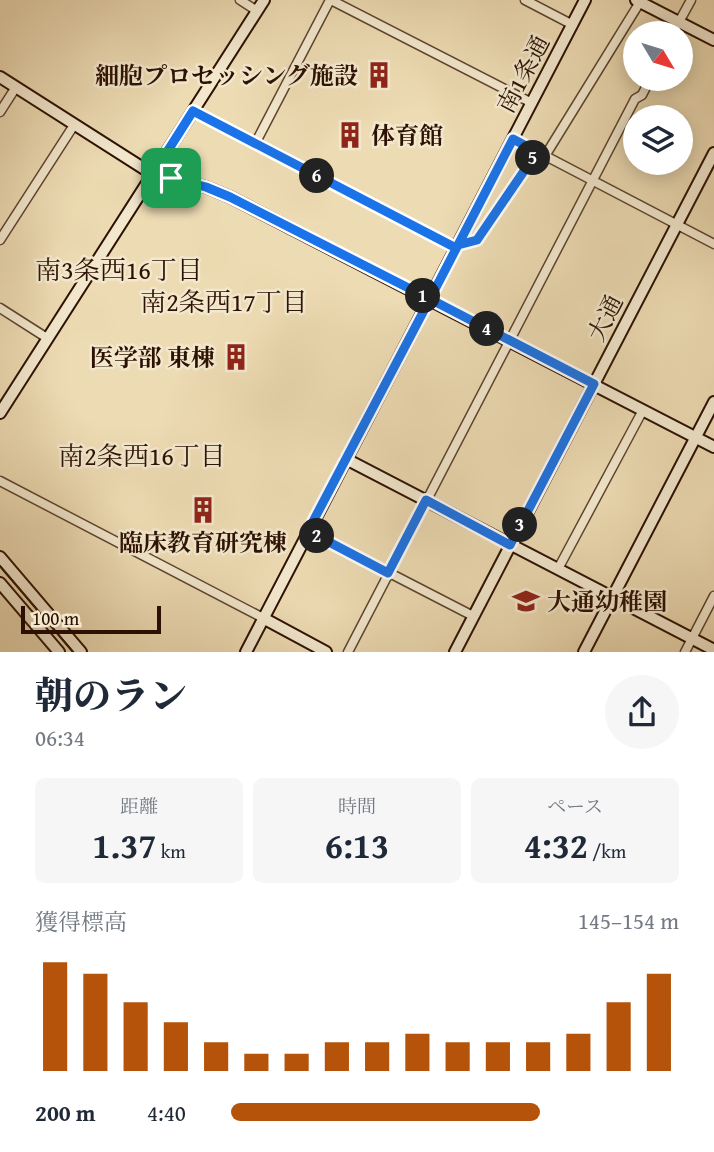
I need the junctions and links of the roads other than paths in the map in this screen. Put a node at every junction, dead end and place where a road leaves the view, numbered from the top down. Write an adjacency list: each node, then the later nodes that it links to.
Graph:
1 (240, 0): 8 (street)
2 (264, 0): 8 (street)
3 (331, 0): 17 (street); 22 (street)
4 (525, 0): 11 (street)
5 (586, 0): 11 (street, 南1条通)
6 (691, 0): 10 (street)
7 (639, 1): 9 (street); 24 (street)
8 (257, 11): 18 (street)
9 (677, 21)
10 (680, 21)
11 (573, 25): 17 (street, 南1条通)
12 (693, 29): 13 (street)
13 (714, 40)
14 (0, 77): 15 (street)
15 (16, 87): 19 (street); 20 (street)
16 (644, 91): 26 (street)
17 (532, 103): 21 (street, 南1条通)
18 (193, 111): 22 (street); 25 (street)
19 (0, 112)
20 (74, 125): 25 (street); 28 (street)
21 (513, 139): 24 (street); 30 (street, 南1条通)
22 (255, 144): 30 (street)
23 (714, 153): 27 (street, 大通)
24 (541, 154): 26 (street); 30 (street)
25 (153, 174): 31 (street); 33 (street)
26 (593, 181): 27 (street); 34 (street)
27 (677, 225): 29 (street); 35 (street, 大通)
28 (0, 240)
29 (714, 244)
30 (457, 246): 31 (street, 南1条通)
31 (430, 299): 34 (street); 41 (street, 南1条通)
32 (0, 308): 33 (street)
33 (47, 338): 38 (street)
34 (510, 341): 35 (street); 43 (street)
35 (594, 384): 37 (street); 45 (street, 大通)
36 (714, 402): 39 (street)
37 (643, 410): 39 (street); 47 (street)
38 (0, 413)
39 (695, 437): 40 (street); 51 (street)
40 (714, 447)
41 (346, 459): 43 (street); 44 (street, 南1条通)
42 (0, 481): 53 (street)
43 (426, 500): 45 (street); 48 (street)
44 (308, 531): 48 (street); 53 (street, 南1条通)
45 (510, 545): 47 (street); 52 (street, 大通)
46 (0, 557): 57 (street)
47 (558, 569): 51 (street)
48 (388, 573): 52 (street); 60 (street)
49 (0, 583): 56 (street)
50 (714, 596): 54 (street)
51 (612, 597): 54 (street); 62 (street)
52 (473, 616): 61 (street, 大通)
53 (262, 618): 58 (street, 南1条通); 59 (street)
54 (692, 639): 55 (street); 63 (street)
55 (714, 650)
56 (59, 652)
57 (81, 652)
58 (246, 652)
59 (326, 652)
60 (348, 652)
61 (455, 652)
62 (584, 652)
63 (685, 652)

